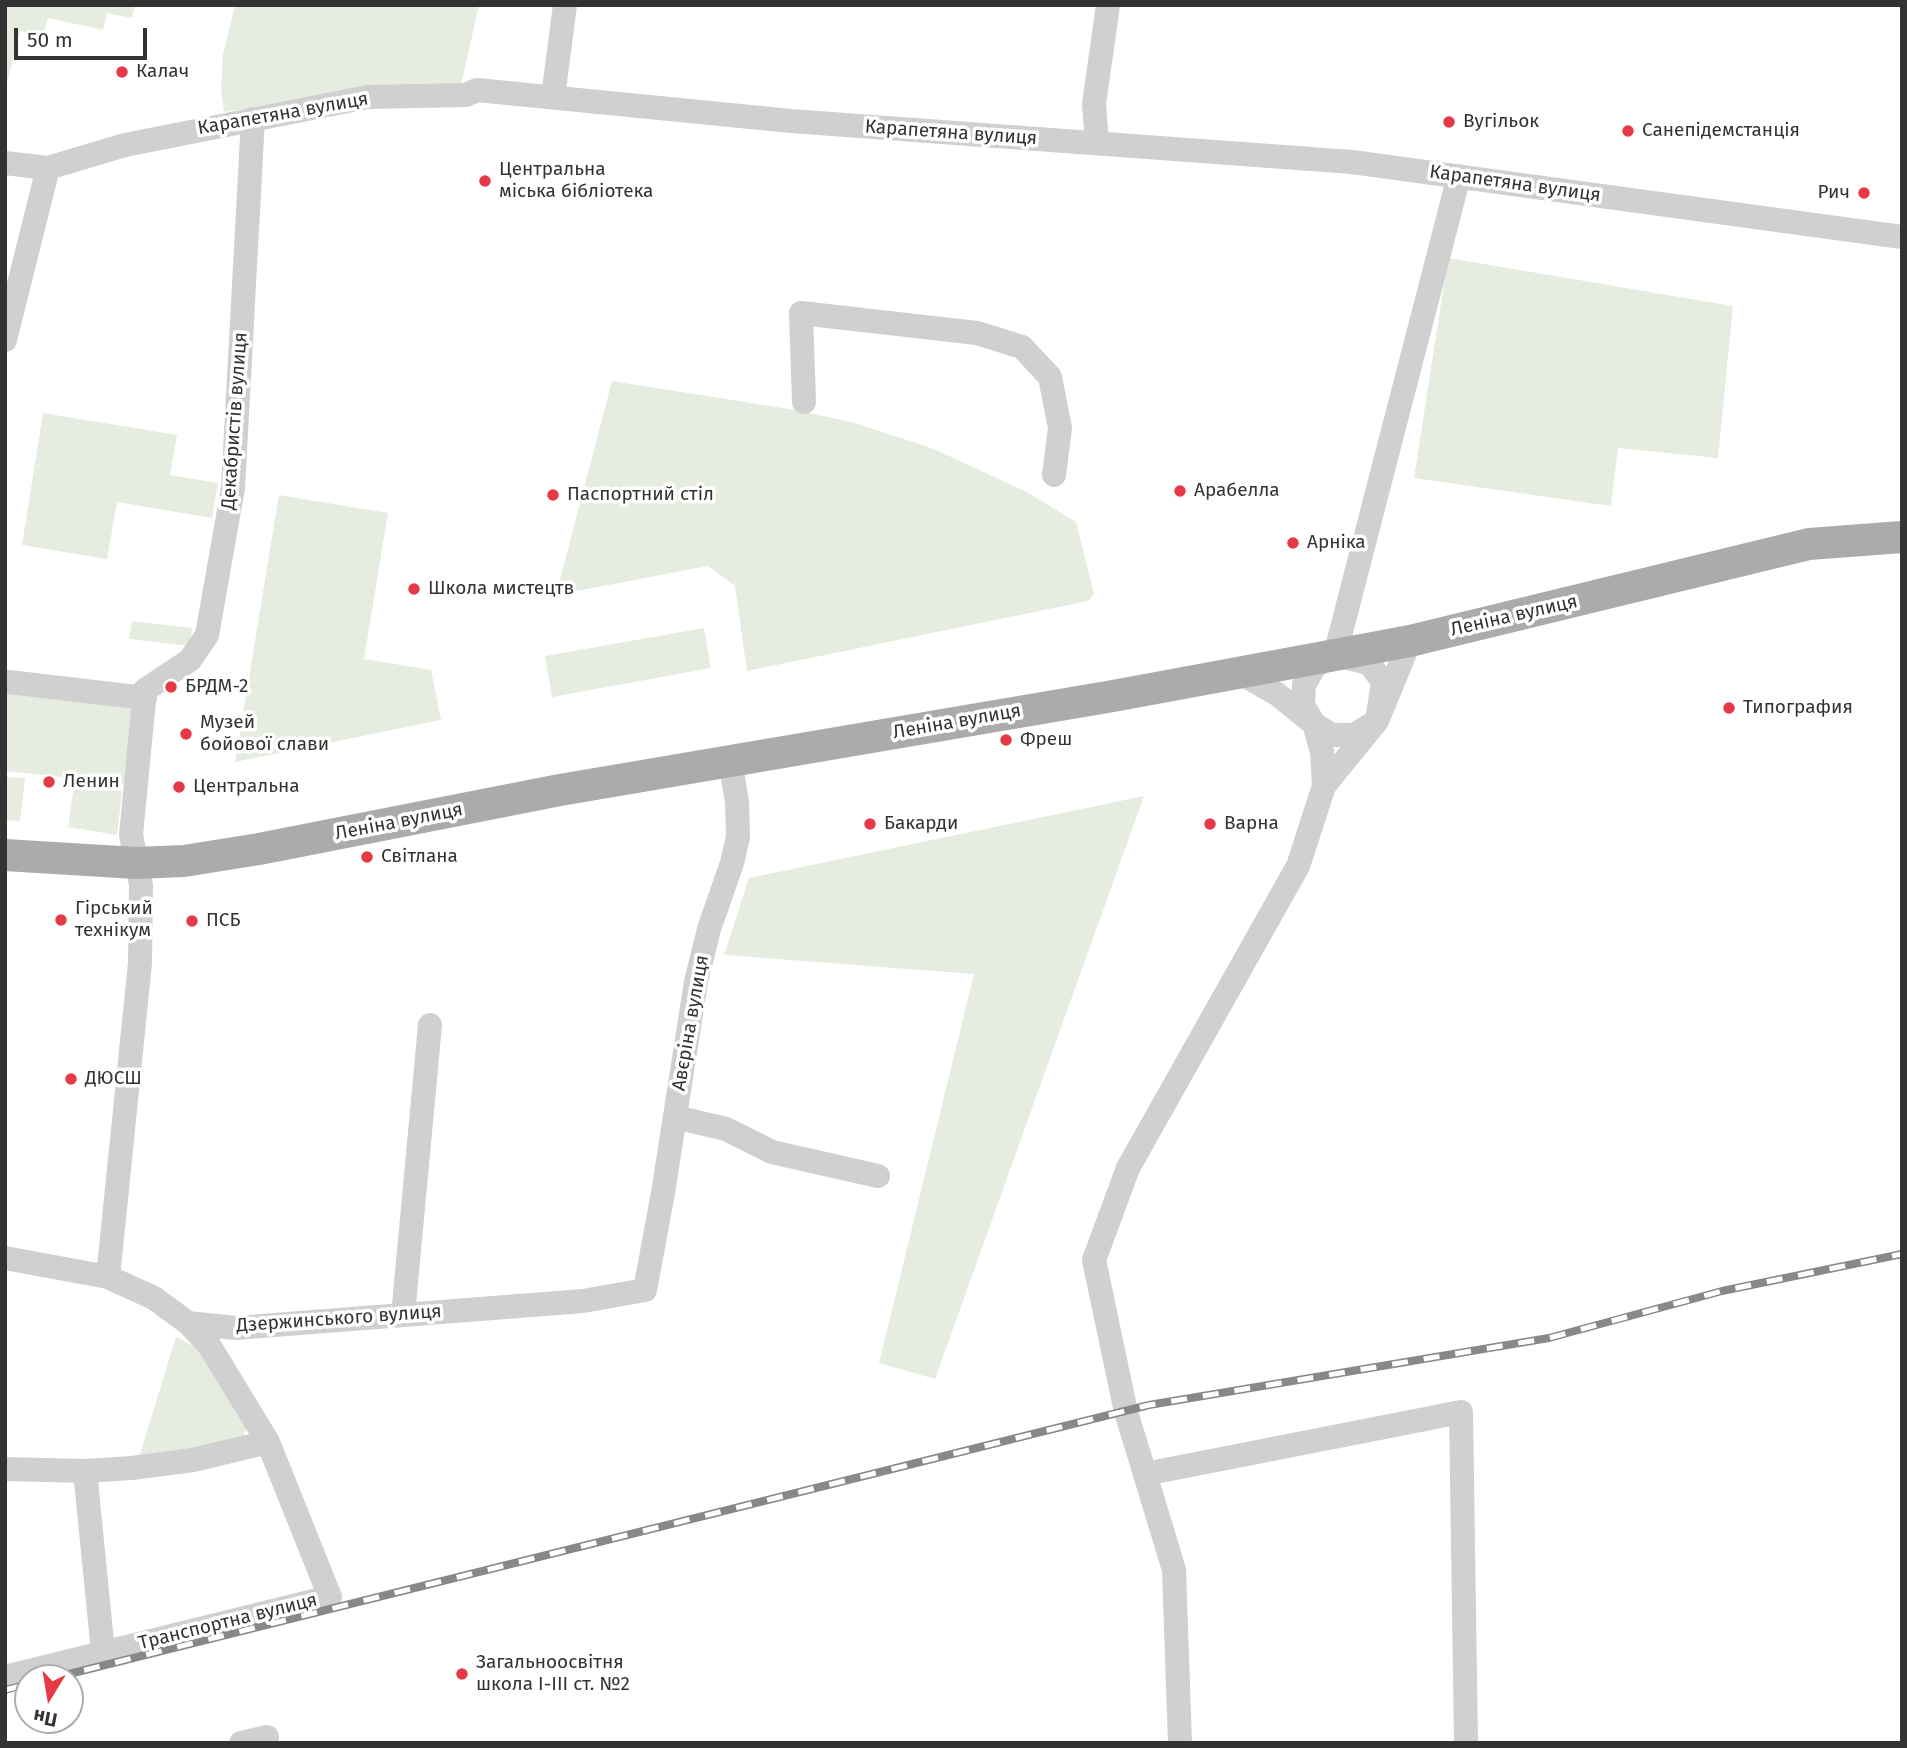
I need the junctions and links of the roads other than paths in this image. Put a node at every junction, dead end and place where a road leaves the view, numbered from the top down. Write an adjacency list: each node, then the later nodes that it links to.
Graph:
1 (565, 5): 3 (street)
2 (1108, 5): 5 (street)
3 (553, 97): 4 (street, Карапетяна вулиця); 5 (street, Карапетяна вулиця)
4 (253, 120): 7 (street, Карапетяна вулиця); 18 (street, Декабристів вулиця)
5 (1097, 143): 8 (street, Карапетяна вулиця)
6 (5, 163): 7 (street, Карапетяна вулиця)
7 (48, 169): 10 (street)
8 (1460, 176): 9 (street, Карапетяна вулиця); 15 (street)
9 (1902, 237)
10 (5, 340)
11 (804, 402): 12 (street)
12 (1054, 475)
13 (1902, 537): 14 (main road, Леніна вулиця)
14 (1410, 640): 15 (main road, Леніна вулиця); 19 (street)
15 (1335, 655): 16 (main road, Леніна вулиця); 19 (street); 20 (street)
16 (1240, 673): 20 (street); 21 (main road, Леніна вулиця)
17 (9, 682): 18 (street)
18 (145, 698): 24 (street)
19 (1377, 720): 20 (street); 22 (street)
20 (1314, 724): 22 (street)
21 (730, 760): 24 (main road, Леніна вулиця); 26 (street, Авєріна вулиця)
22 (1324, 786): 36 (street)
23 (5, 855): 24 (main road, Леніна вулиця)
24 (136, 863): 29 (street)
25 (430, 1025): 31 (street)
26 (674, 1117): 27 (street); 30 (street, Авєріна вулиця)
27 (878, 1176)
28 (5, 1258): 29 (street)
29 (108, 1277): 32 (street)
30 (645, 1290): 31 (street, Дзержинського вулиця)
31 (403, 1315): 32 (street, Дзержинського вулиця)
32 (188, 1323): 33 (street)
33 (268, 1442): 35 (street); 37 (street, Транспортна вулиця)
34 (5, 1469): 35 (street)
35 (85, 1471): 37 (street)
36 (1145, 1474): 41 (street); 42 (street)
37 (103, 1653): 38 (street, Транспортна вулиця)
38 (5, 1677)
39 (267, 1737): 40 (street)
40 (240, 1743)
41 (1180, 1743)
42 (1466, 1743)

